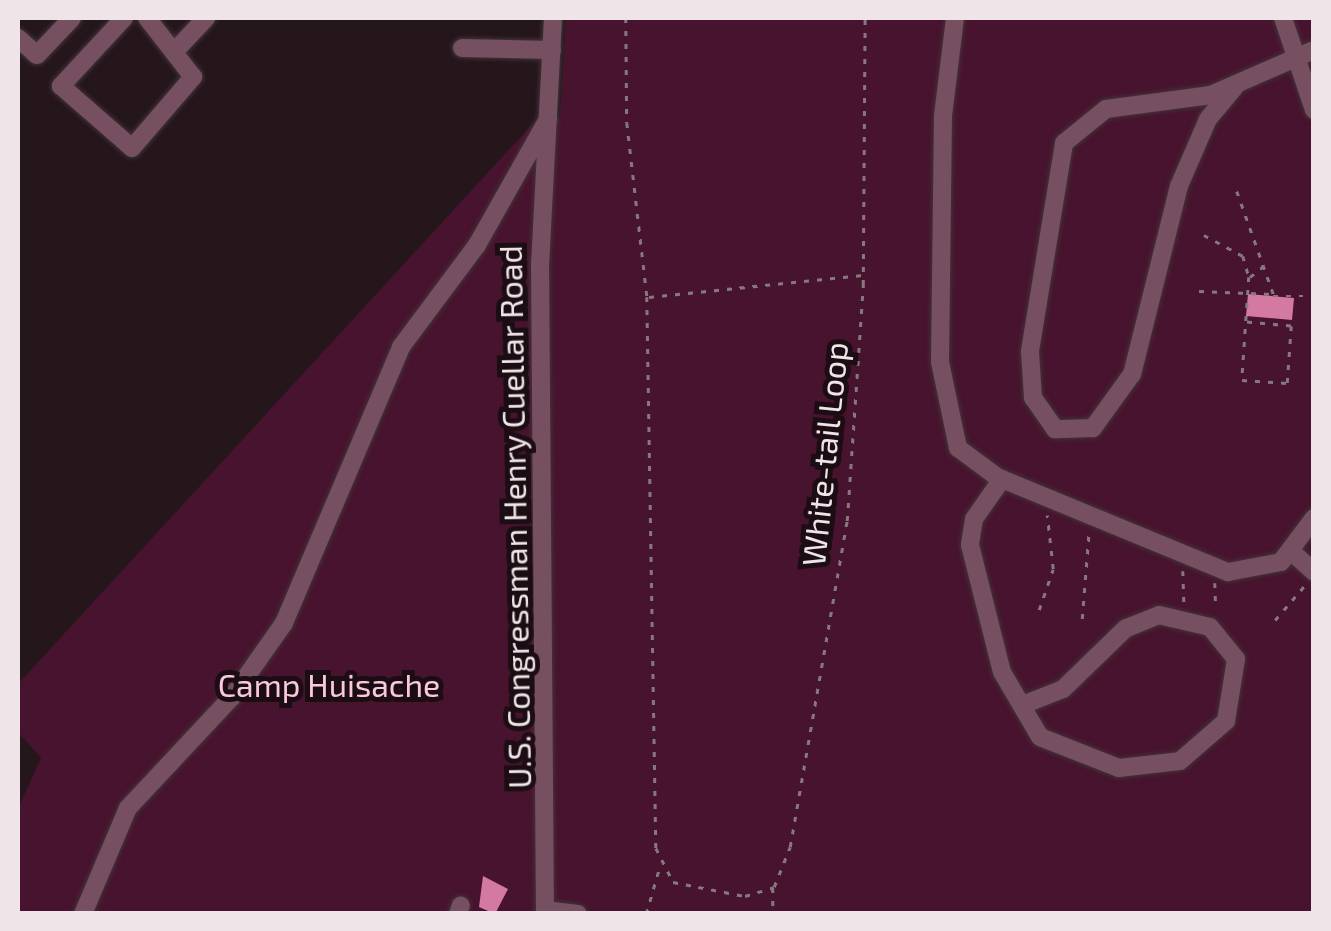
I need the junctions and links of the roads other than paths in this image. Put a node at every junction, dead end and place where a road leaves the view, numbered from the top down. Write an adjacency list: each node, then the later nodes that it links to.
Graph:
1 (72, 18): 8 (street)
2 (124, 18): 12 (street)
3 (148, 18): 12 (street)
4 (206, 18): 12 (street)
5 (553, 18): 10 (street, U.S. Congressman Henry Cuellar Road)
6 (956, 18): 17 (street)
7 (1283, 18): 13 (street)
8 (18, 38)
9 (462, 48): 10 (street)
10 (552, 50): 16 (street, U.S. Congressman Henry Cuellar Road)
11 (1314, 50): 13 (street)
12 (174, 52)
13 (1292, 62): 14 (street); 15 (street)
14 (1234, 88): 14 (street)
15 (1314, 110)
16 (548, 120): 22 (street, U.S. Congressman Henry Cuellar Road); 23 (street, U.S. Congressman Henry Cuellar Road)
17 (1002, 480): 19 (street); 21 (street)
18 (1314, 518): 19 (street)
19 (1293, 553): 20 (street)
20 (1311, 576)
21 (1025, 704): 21 (street)
22 (545, 912): 24 (street)
23 (83, 914)
24 (578, 914)

